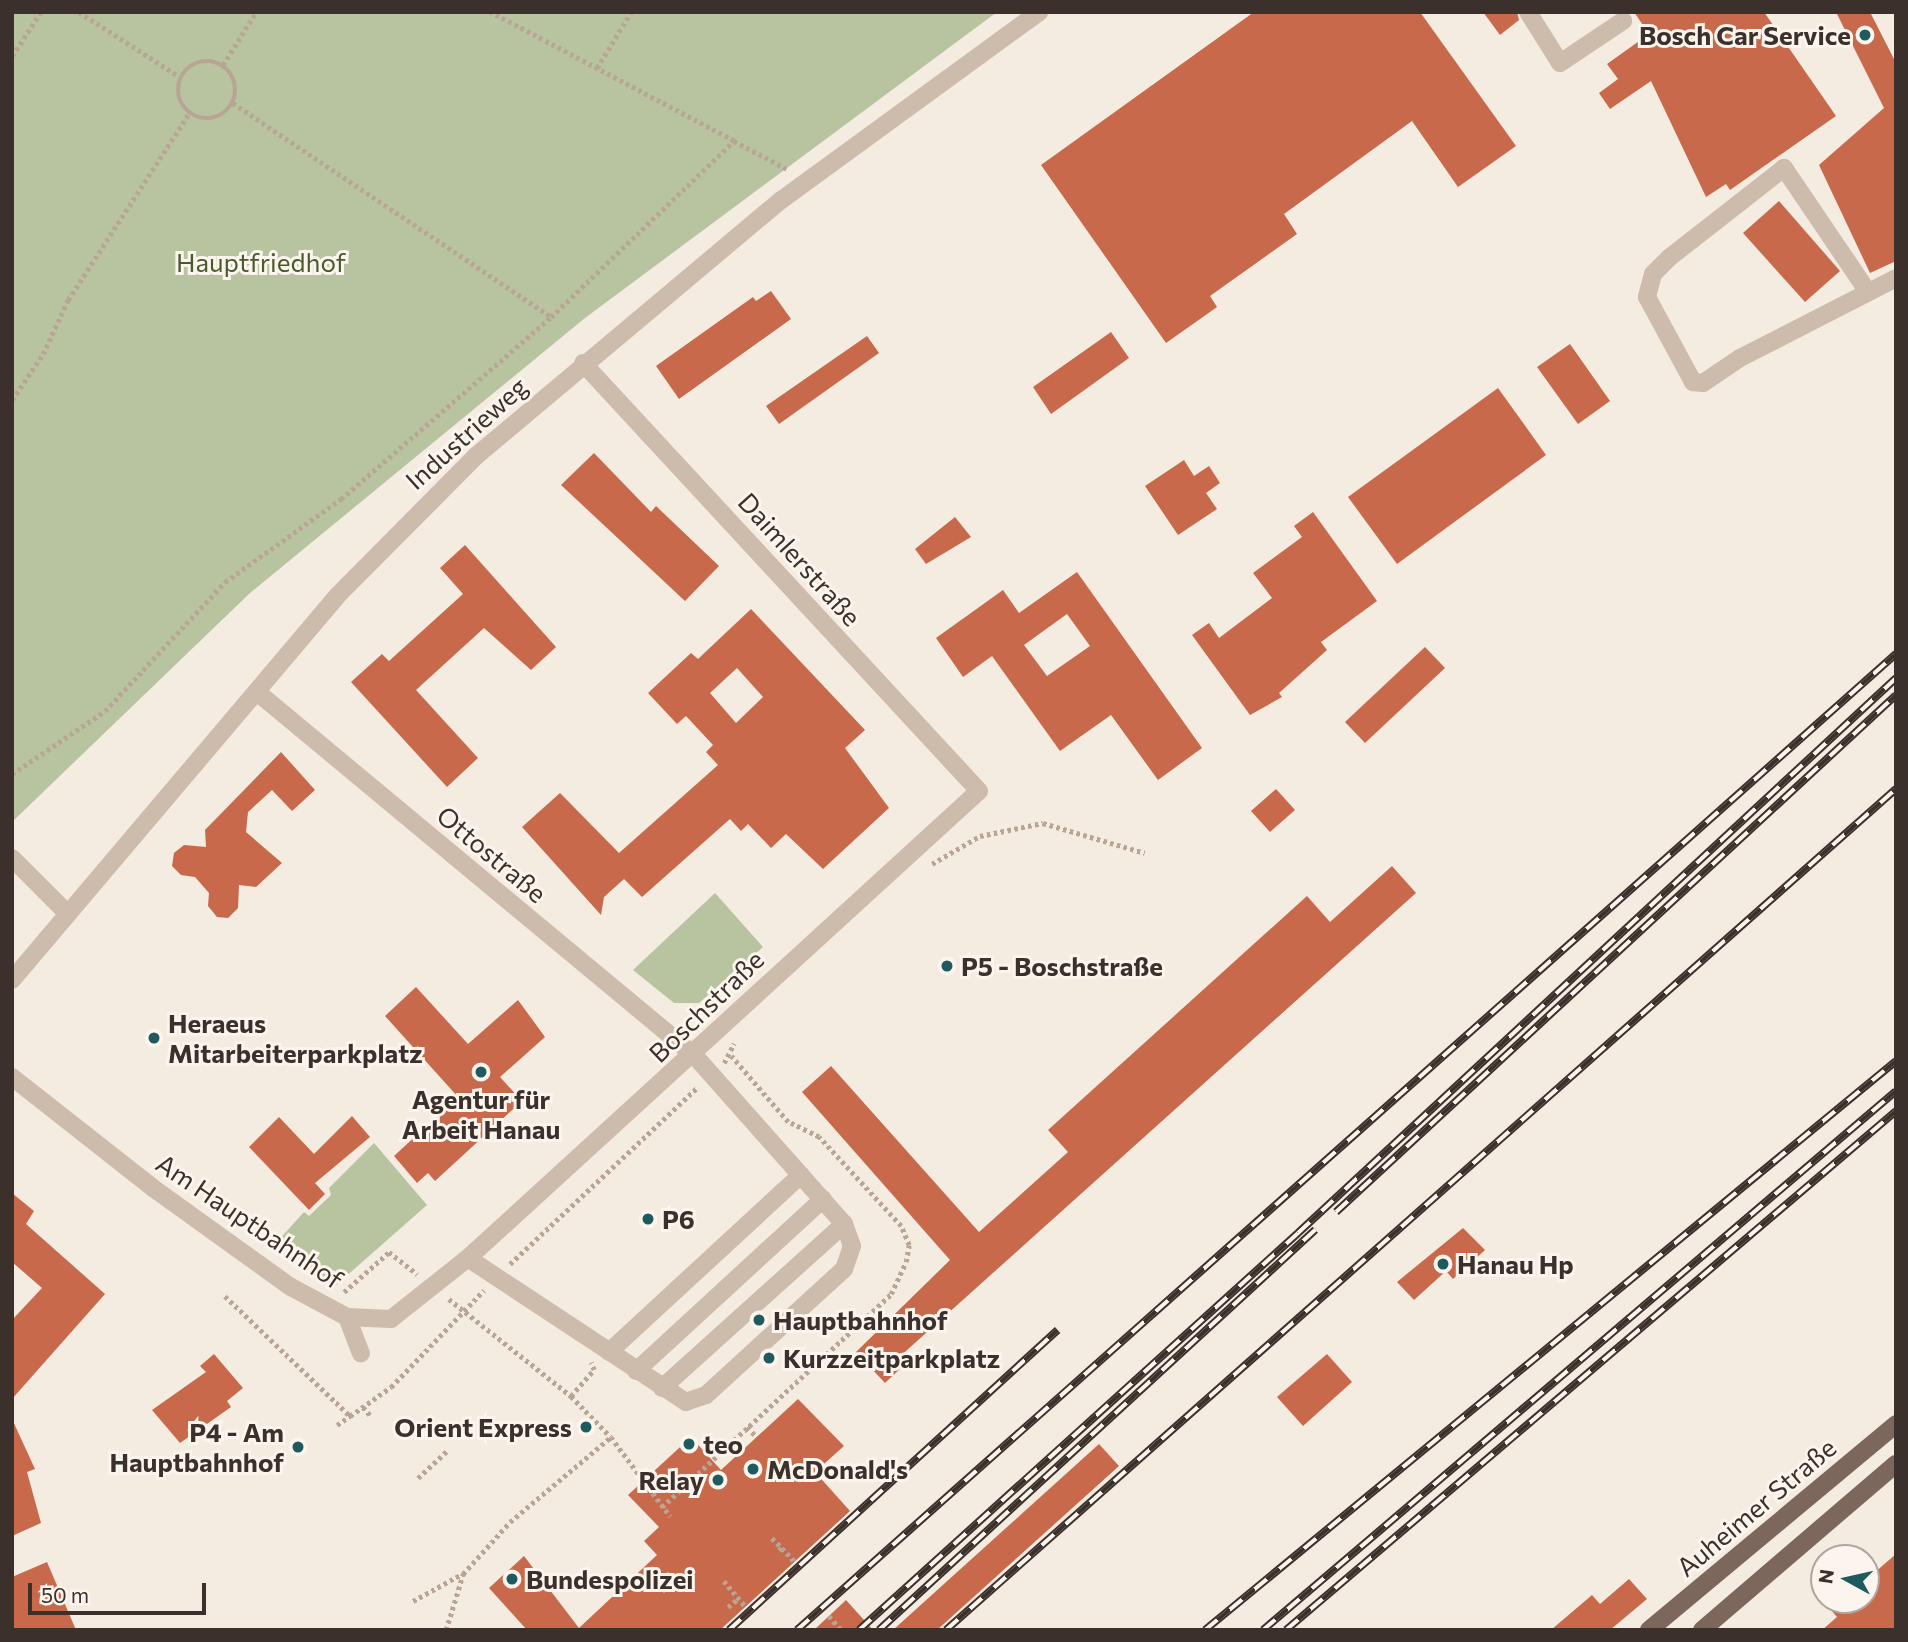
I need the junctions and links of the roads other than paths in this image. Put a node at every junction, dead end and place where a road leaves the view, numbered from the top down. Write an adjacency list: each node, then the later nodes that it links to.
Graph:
1 (1039, 12): 6 (street, Industrieweg)
2 (1528, 12): 3 (street)
3 (1623, 21)
4 (1896, 278): 5 (street)
5 (1868, 292): 5 (street)
6 (583, 363): 7 (street, Industrieweg); 8 (street, Daimlerstraße)
7 (257, 692): 10 (street, Industrieweg); 12 (street, Ottostraße)
8 (979, 791): 12 (street, Boschstraße)
9 (12, 858): 10 (street)
10 (68, 914): 11 (street, Industrieweg)
11 (12, 980)
12 (694, 1055): 14 (street, Ottostraße); 17 (street, Boschstraße)
13 (12, 1077): 18 (street, Am Hauptbahnhof)
14 (801, 1175): 15 (street, Ottostraße); 20 (street)
15 (823, 1199): 16 (street, Ottostraße); 21 (street)
16 (844, 1224): 22 (street); 22 (street)
17 (468, 1258): 18 (street, Am Hauptbahnhof); 20 (street)
18 (347, 1317): 19 (street)
19 (360, 1353)
20 (609, 1353): 21 (street)
21 (636, 1371): 22 (street)
22 (662, 1388)
23 (1896, 1424): 25 (main road, Auheimer Straße)
24 (1896, 1464): 26 (main road)
25 (1649, 1630)
26 (1702, 1630)

